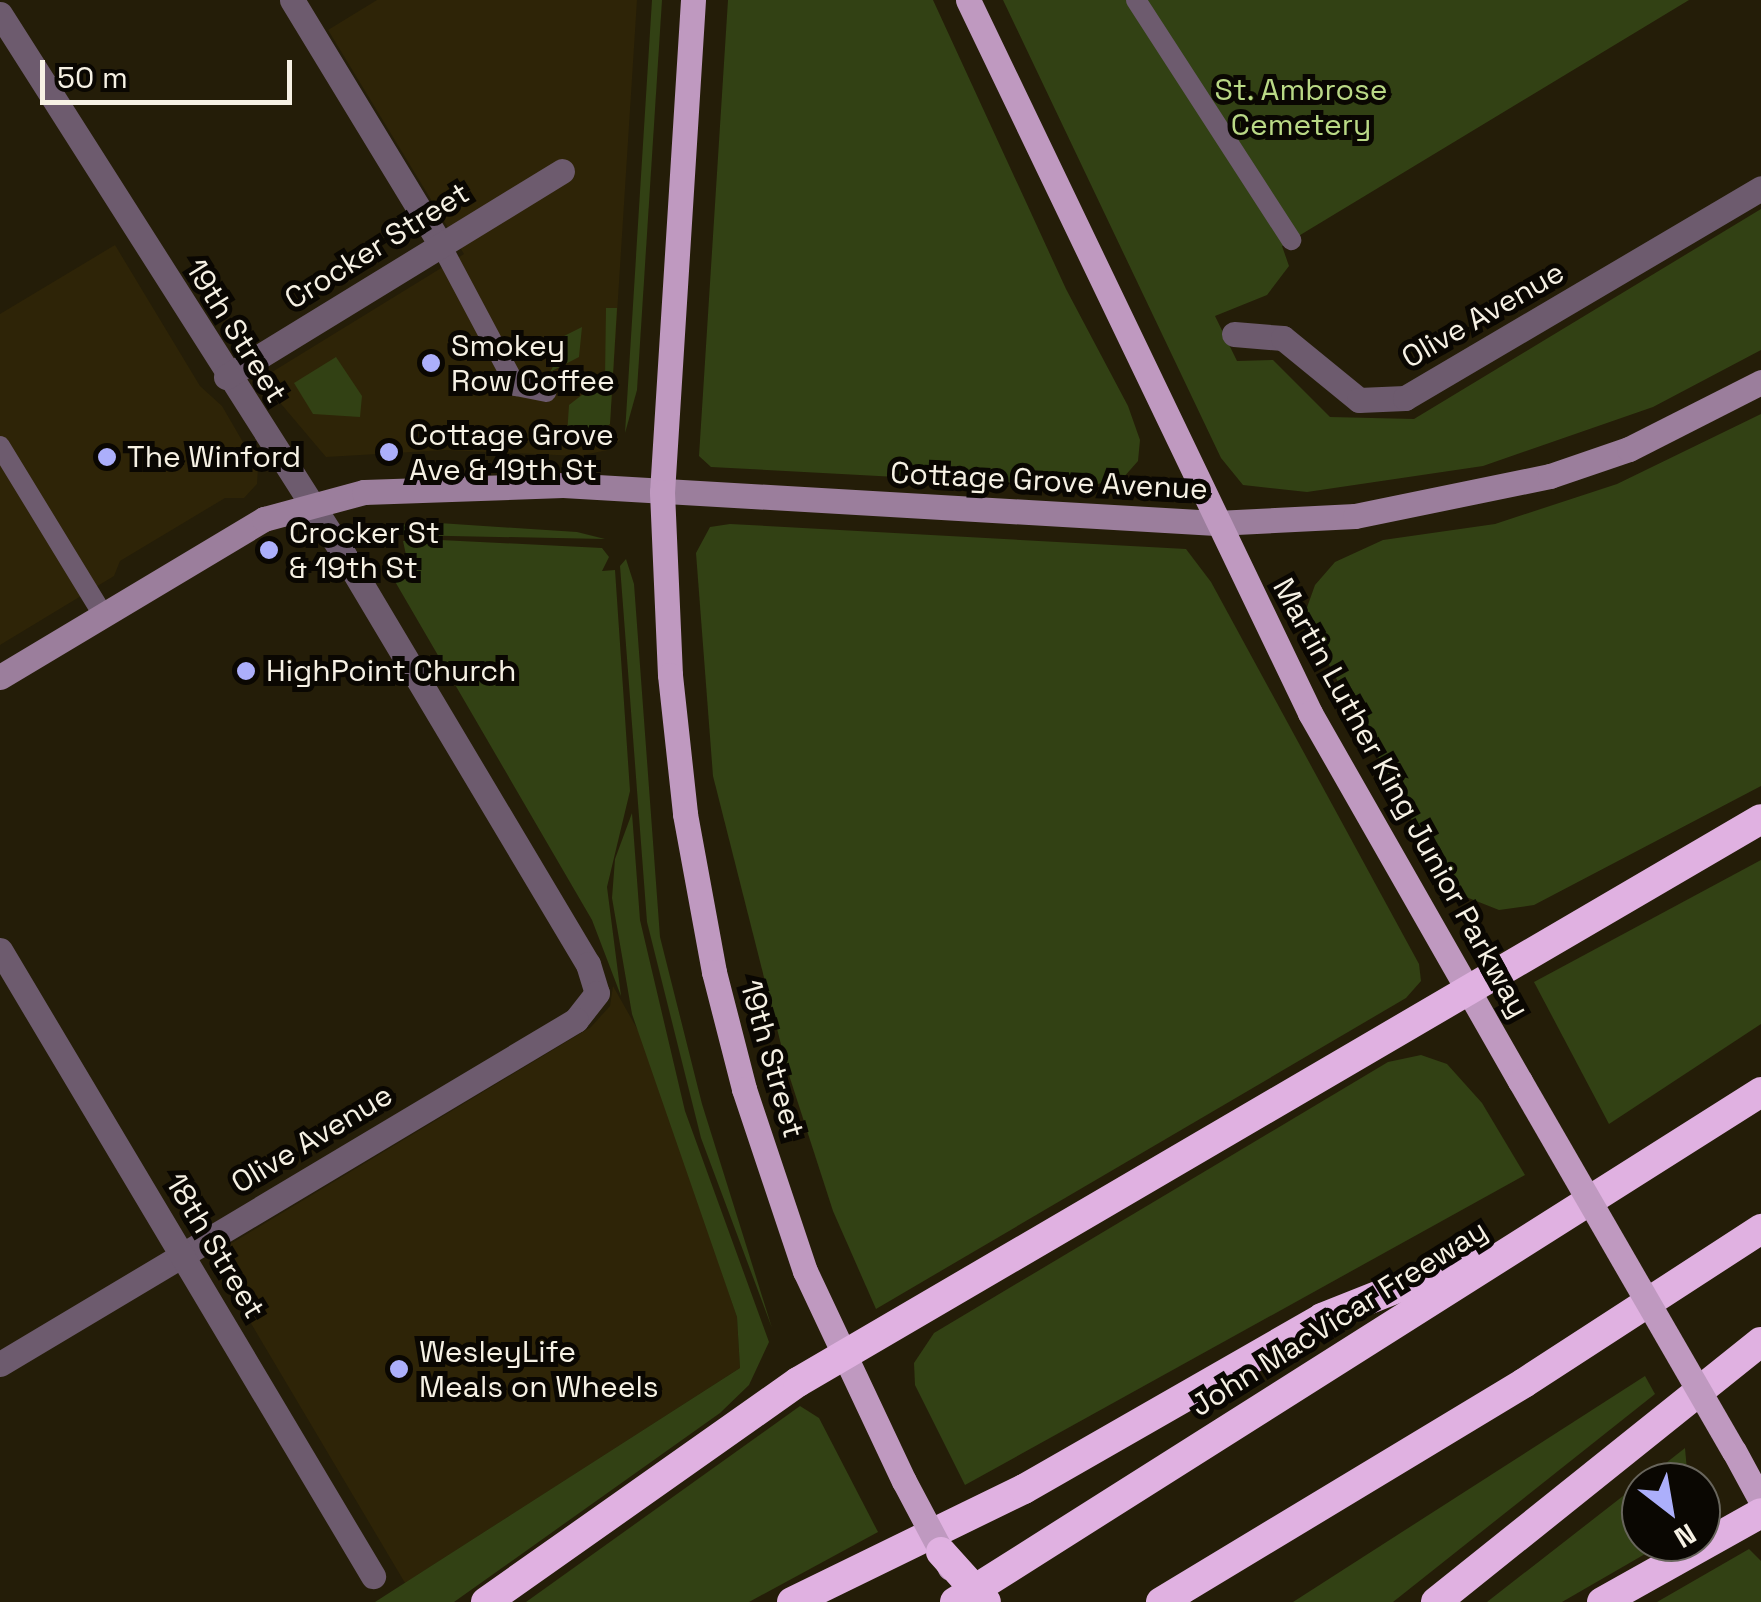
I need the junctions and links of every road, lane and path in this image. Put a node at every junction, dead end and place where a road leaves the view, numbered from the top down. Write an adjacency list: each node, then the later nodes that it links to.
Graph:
1 (292, 0): 9 (street)
2 (693, 0): 15 (main road)
3 (968, 0): 17 (main road, Martin Luther King Junior Parkway)
4 (1136, 0): 8 (lane)
5 (0, 14): 11 (street, 19th Street)
6 (562, 170): 9 (street, Crocker Street)
7 (1761, 188): 10 (street, Olive Avenue)
8 (1291, 240)
9 (441, 245): 11 (street, Crocker Street); 13 (lane)
10 (1234, 334)
11 (226, 377): 16 (street, 19th Street)
12 (1761, 382): 17 (street, Cottage Grove Avenue)
13 (546, 392)
14 (0, 446): 18 (lane)
15 (662, 492): 16 (street, Cottage Grove Avenue); 17 (street, Cottage Grove Avenue); 29 (main road, 19th Street)
16 (309, 502): 18 (street); 23 (street, 19th Street)
17 (1216, 523): 22 (main road, Martin Luther King Junior Parkway)
18 (104, 615): 19 (street)
19 (0, 677)
20 (1761, 819): 22 (highway)
21 (0, 950): 27 (street, 18th Street)
22 (1468, 988): 29 (highway); 32 (main road, Martin Luther King Junior Parkway, bridge)
23 (597, 992): 27 (street, Olive Avenue)
24 (1761, 1092): 26 (highway, John MacVicar Freeway)
25 (1761, 1229): 31 (highway)
26 (1541, 1232): 37 (highway); 38 (highway, John MacVicar Freeway)
27 (182, 1255): 30 (street, Olive Avenue); 35 (street, 18th Street)
28 (1761, 1342): 43 (highway)
29 (842, 1356): 34 (main road, 19th Street, bridge); 36 (highway)
30 (0, 1364)
31 (1524, 1383): 41 (highway); 42 (highway)
32 (1761, 1502)
33 (1761, 1513): 44 (highway)
34 (941, 1552): 39 (main road, 19th Street, bridge); 40 (highway, bridge)
35 (373, 1576)
36 (486, 1602)
37 (792, 1602)
38 (954, 1602)
39 (971, 1602)
40 (986, 1602)
41 (1161, 1602)
42 (1201, 1602)
43 (1436, 1602)
44 (1602, 1602)

